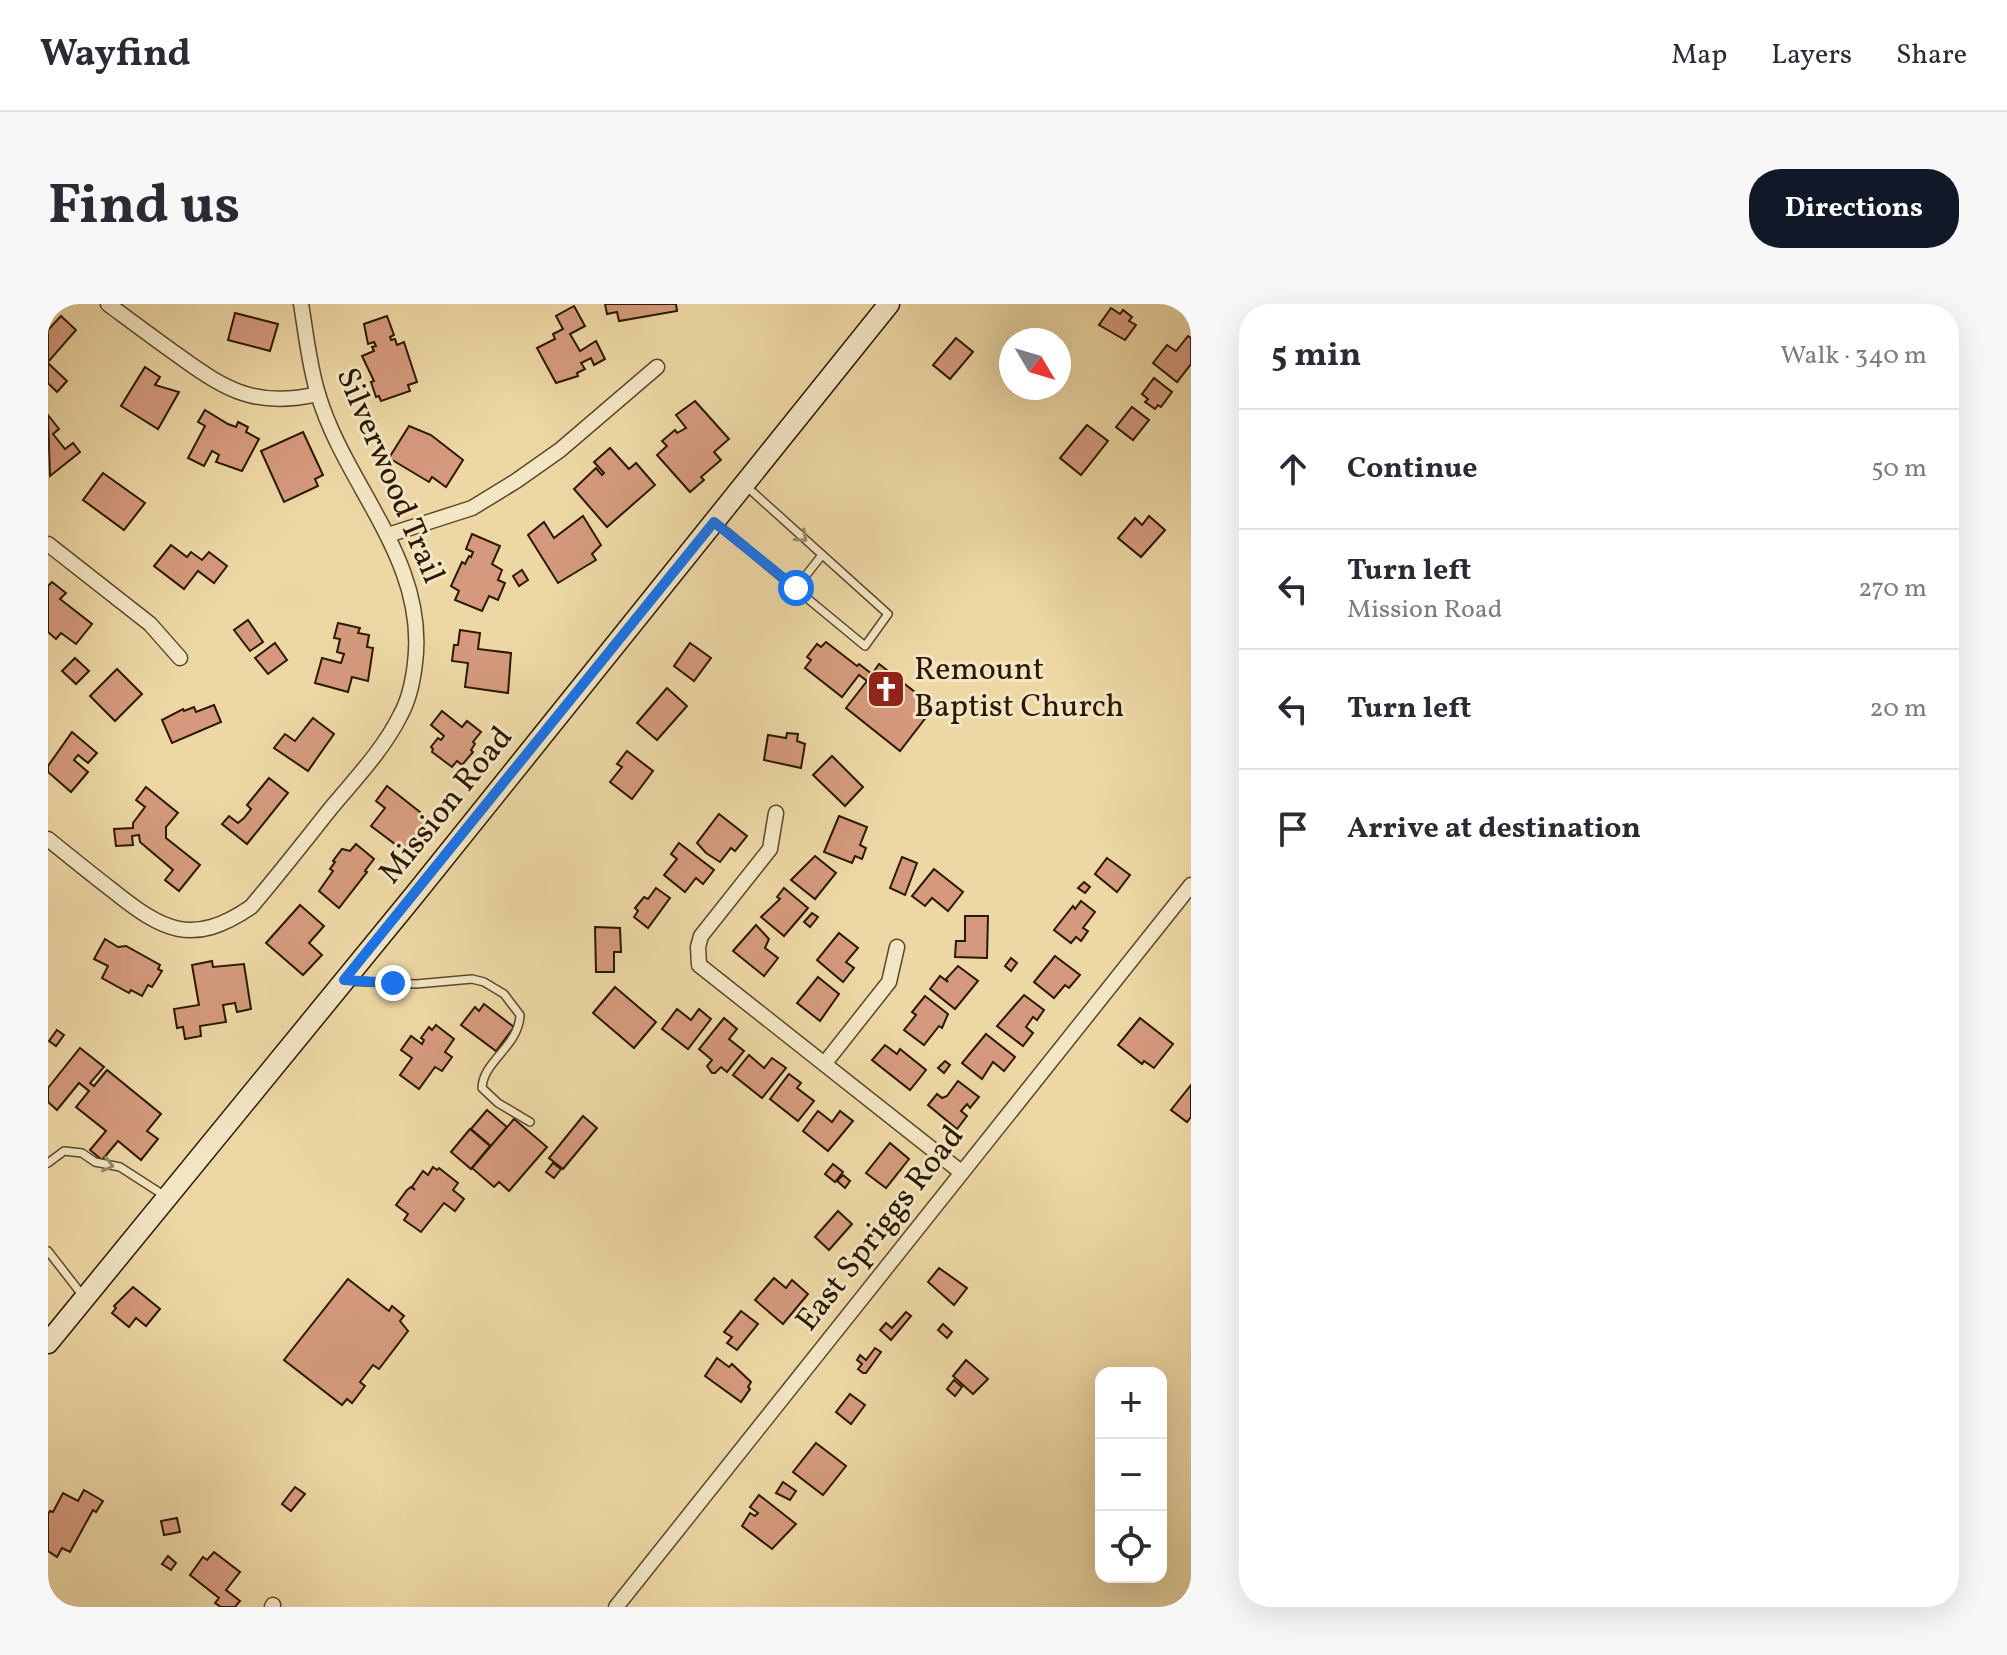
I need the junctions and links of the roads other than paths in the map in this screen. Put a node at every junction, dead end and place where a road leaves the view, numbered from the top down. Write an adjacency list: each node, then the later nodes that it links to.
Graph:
1 (108, 304): 5 (street)
2 (301, 304): 5 (street, Silverwood Trail)
3 (889, 304): 6 (street, Mission Road)
4 (657, 367): 8 (street)
5 (318, 394): 8 (street, Silverwood Trail)
6 (744, 485): 7 (street, Mission Road); 10 (lane, one-way to 10)
7 (714, 522): 11 (lane); 17 (street, Mission Road)
8 (388, 535): 14 (street, Silverwood Trail)
9 (48, 544): 12 (street)
10 (822, 555): 11 (lane); 11 (lane)
11 (796, 588)
12 (180, 658)
13 (776, 813): 18 (street)
14 (48, 839)
15 (1191, 885): 21 (street, East Spriggs Road)
16 (897, 947): 18 (street)
17 (344, 980): 19 (lane); 22 (street, Mission Road)
18 (825, 1063): 21 (street)
19 (530, 1122)
20 (48, 1163): 22 (lane, one-way to 22)
21 (961, 1172): 26 (street, East Spriggs Road)
22 (166, 1198): 24 (street, Mission Road)
23 (48, 1251): 24 (lane)
24 (85, 1298): 25 (street, Mission Road)
25 (48, 1343)
26 (616, 1607)

